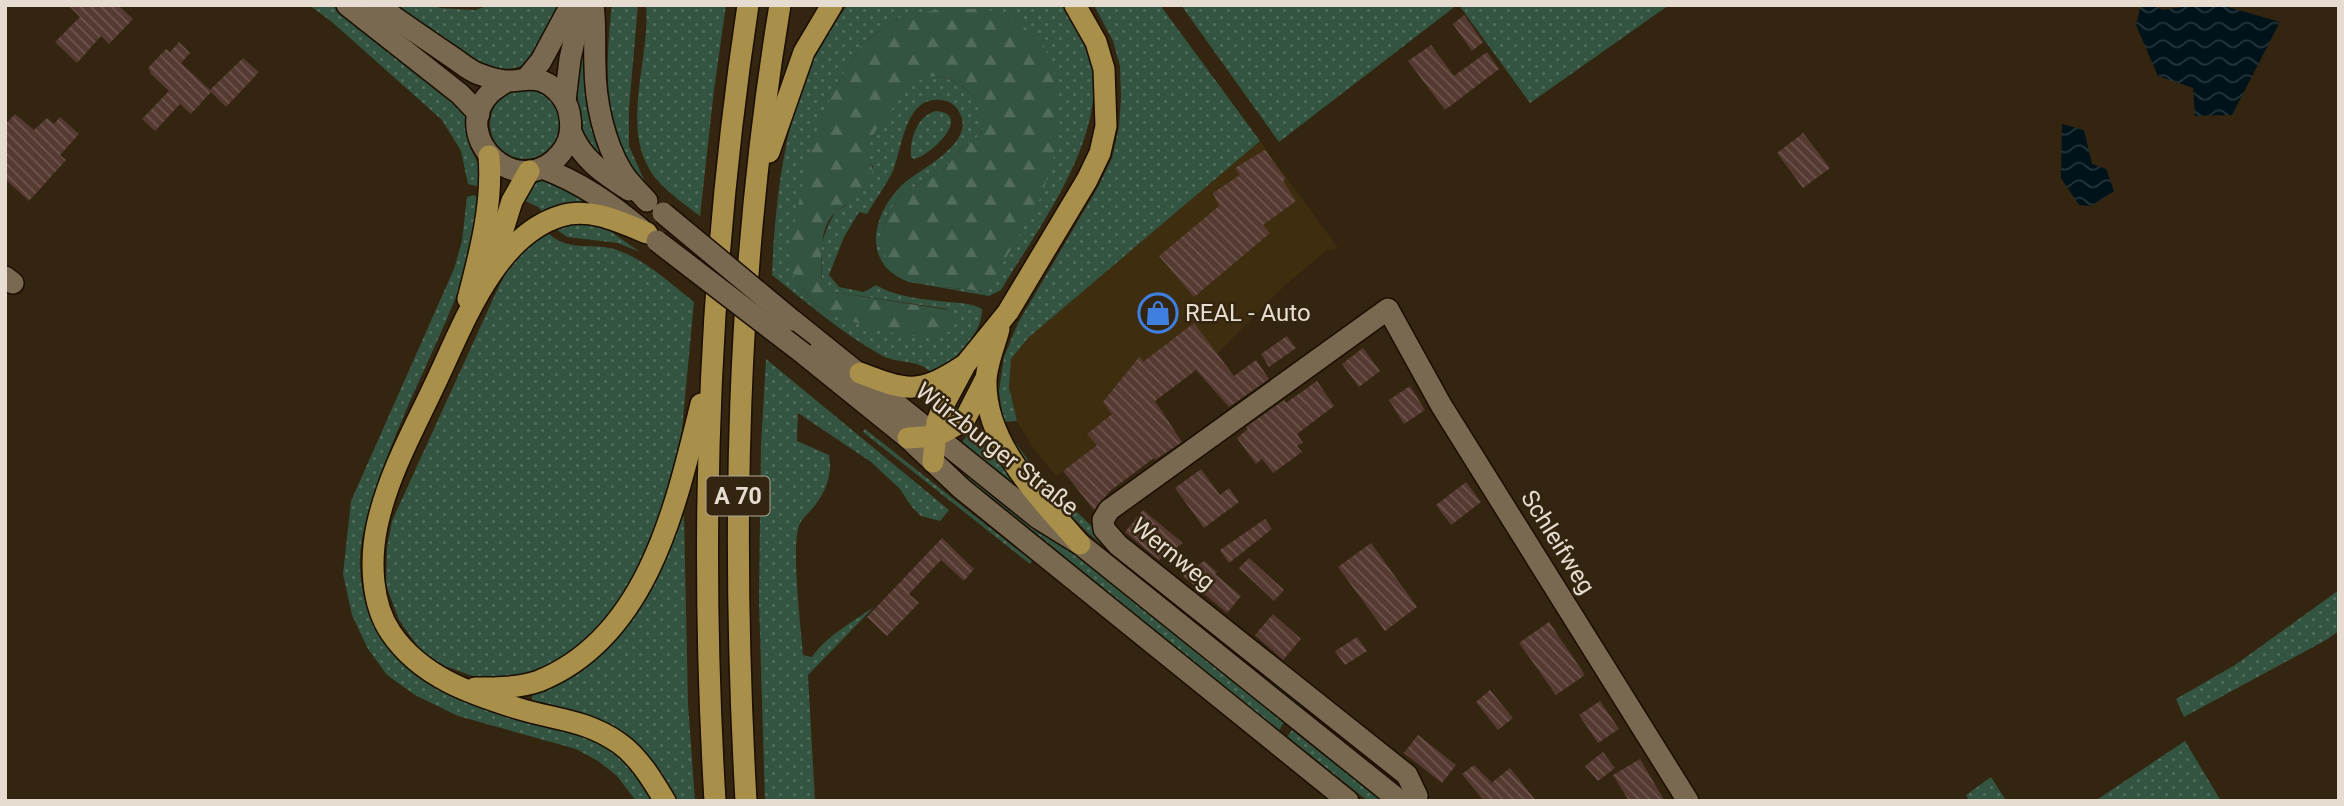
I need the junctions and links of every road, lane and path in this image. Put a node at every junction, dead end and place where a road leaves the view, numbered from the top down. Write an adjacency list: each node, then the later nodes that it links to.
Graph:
1 (347, 5): 12 (main road)
2 (377, 5): 10 (main road)
3 (571, 5): 10 (main road)
4 (582, 5): 11 (main road)
5 (593, 5): 17 (main road)
6 (748, 5): 23 (highway, A 70)
7 (780, 5): 16 (highway, A 70)
8 (832, 5): 16 (highway)
9 (1075, 5): 21 (highway)
10 (517, 79): 11 (main road); 12 (main road)
11 (565, 101): 13 (main road)
12 (479, 114): 14 (main road)
13 (570, 132): 15 (main road); 17 (main road, Würzburger Straße)
14 (489, 156): 15 (main road); 22 (highway)
15 (535, 170): 18 (main road, Würzburger Straße); 19 (highway)
16 (756, 191): 34 (highway, A 70)
17 (655, 207): 25 (main road, Würzburger Straße, bridge)
18 (652, 237): 19 (highway); 28 (main road, Würzburger Straße, bridge)
19 (487, 280): 22 (highway)
20 (1388, 309): 37 (main road, Wernweg); 38 (main road, Schleifweg)
21 (1000, 323): 24 (highway); 26 (highway)
22 (461, 328): 31 (highway)
23 (711, 361): 31 (highway); 33 (highway, A 70)
24 (965, 365): 25 (highway); 27 (highway)
25 (860, 373): 27 (main road, Würzburger Straße)
26 (985, 380): 27 (highway); 30 (highway)
27 (936, 436): 28 (highway); 29 (highway); 30 (main road, Würzburger Straße)
28 (908, 438): 29 (main road, Würzburger Straße)
29 (933, 462): 35 (main road, Würzburger Straße)
30 (1080, 544): 36 (main road, Würzburger Straße)
31 (465, 689): 32 (highway)
32 (665, 801)
33 (715, 801)
34 (746, 801)
35 (1348, 801)
36 (1400, 801)
37 (1414, 801)
38 (1688, 801)

